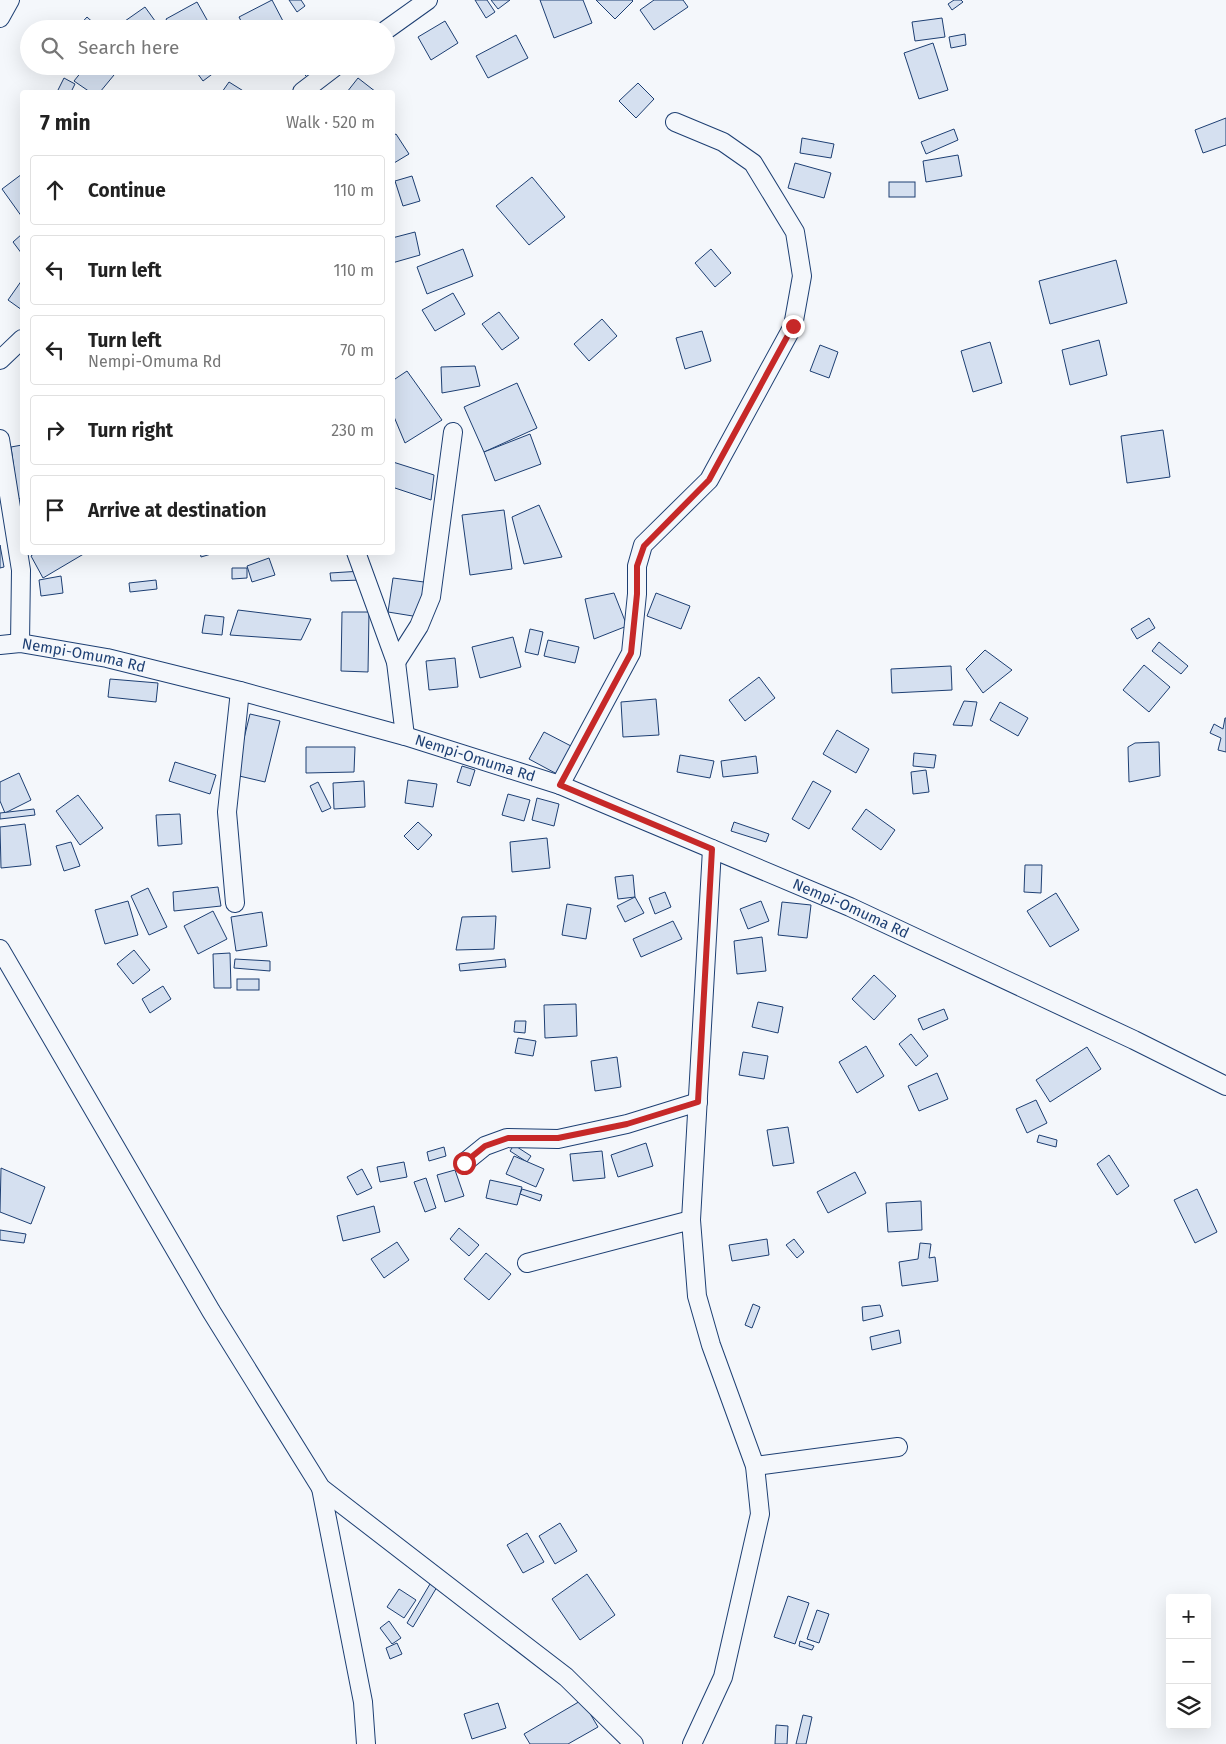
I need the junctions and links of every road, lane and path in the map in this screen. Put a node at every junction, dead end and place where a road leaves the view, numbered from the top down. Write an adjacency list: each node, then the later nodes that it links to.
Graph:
1 (10, 0): 3 (street)
2 (428, 0): 4 (street)
3 (0, 18)
4 (395, 24)
5 (324, 75): 6 (street)
6 (305, 90)
7 (676, 122): 18 (street)
8 (20, 344): 9 (street)
9 (0, 360)
10 (453, 432): 15 (street)
11 (0, 439): 13 (street)
12 (357, 555): 15 (street)
13 (20, 643): 14 (street, Nempi-Omuma Rd); 16 (street, Nempi-Omuma Rd)
14 (0, 645)
15 (396, 662): 17 (street)
16 (240, 691): 17 (street, Nempi-Omuma Rd); 20 (street)
17 (405, 736): 18 (street, Nempi-Omuma Rd)
18 (560, 785): 19 (street, Nempi-Omuma Rd)
19 (712, 849): 22 (street, Nempi-Omuma Rd); 23 (street)
20 (235, 904)
21 (0, 950): 29 (street)
22 (1226, 1086)
23 (698, 1102): 24 (street); 25 (street)
24 (464, 1163)
25 (691, 1220): 26 (street); 28 (street)
26 (527, 1263)
27 (898, 1447): 28 (street)
28 (755, 1466): 32 (street)
29 (321, 1488): 30 (street); 31 (street)
30 (366, 1744)
31 (634, 1744)
32 (692, 1744)

